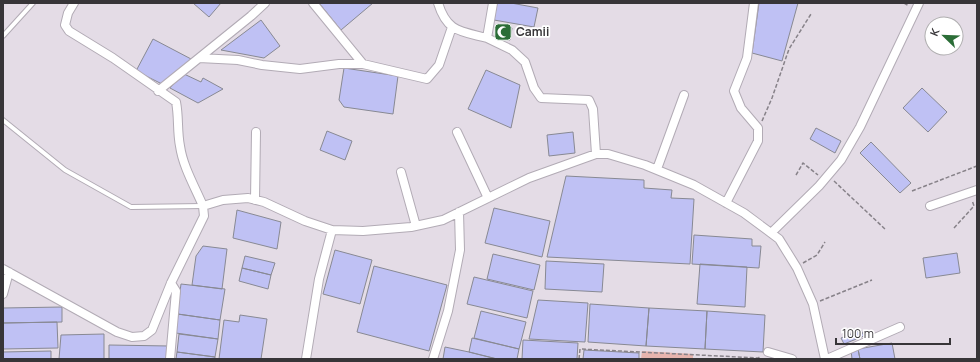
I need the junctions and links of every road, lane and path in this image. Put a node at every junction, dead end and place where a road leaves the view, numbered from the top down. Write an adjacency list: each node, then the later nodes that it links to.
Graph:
1 (33, 3): 11 (lane)
2 (74, 3): 15 (street)
3 (265, 3): 13 (street)
4 (313, 3): 14 (street)
5 (438, 3): 10 (street)
6 (493, 3): 12 (street)
7 (754, 3): 18 (street)
8 (919, 3): 26 (street)
9 (811, 14): 18 (path)
10 (452, 27): 12 (street); 14 (street)
11 (3, 36)
12 (487, 38): 21 (street)
13 (199, 58): 14 (street); 15 (street)
14 (363, 64)
15 (158, 91): 32 (street)
16 (684, 95): 23 (street)
17 (3, 120): 32 (lane)
18 (758, 128): 31 (street)
19 (256, 132): 30 (street)
20 (457, 132): 29 (street)
21 (596, 154): 23 (street); 29 (street)
22 (977, 166): 27 (path)
23 (657, 170): 31 (street)
24 (401, 172): 35 (street)
25 (796, 175): 26 (path)
26 (826, 177): 38 (path); 39 (street)
27 (912, 191)
28 (974, 191): 33 (street); 36 (path)
29 (488, 198): 34 (street)
30 (254, 200): 32 (street); 37 (street)
31 (726, 203): 39 (street)
32 (203, 206): 44 (street)
33 (930, 206)
34 (459, 212): 35 (street); 51 (street)
35 (416, 226): 37 (street)
36 (954, 228)
37 (332, 230): 50 (street)
38 (886, 230)
39 (771, 233): 41 (street)
40 (825, 242): 41 (path)
41 (796, 266): 46 (street)
42 (6, 271): 44 (street); 45 (street)
43 (872, 280): 46 (path)
44 (171, 283): 49 (street)
45 (3, 294)
46 (813, 304): 54 (street)
47 (900, 327): 54 (street)
48 (768, 352): 52 (path); 53 (street)
49 (170, 359)
50 (306, 359)
51 (434, 359)
52 (579, 359)
53 (792, 359)
54 (826, 359)

